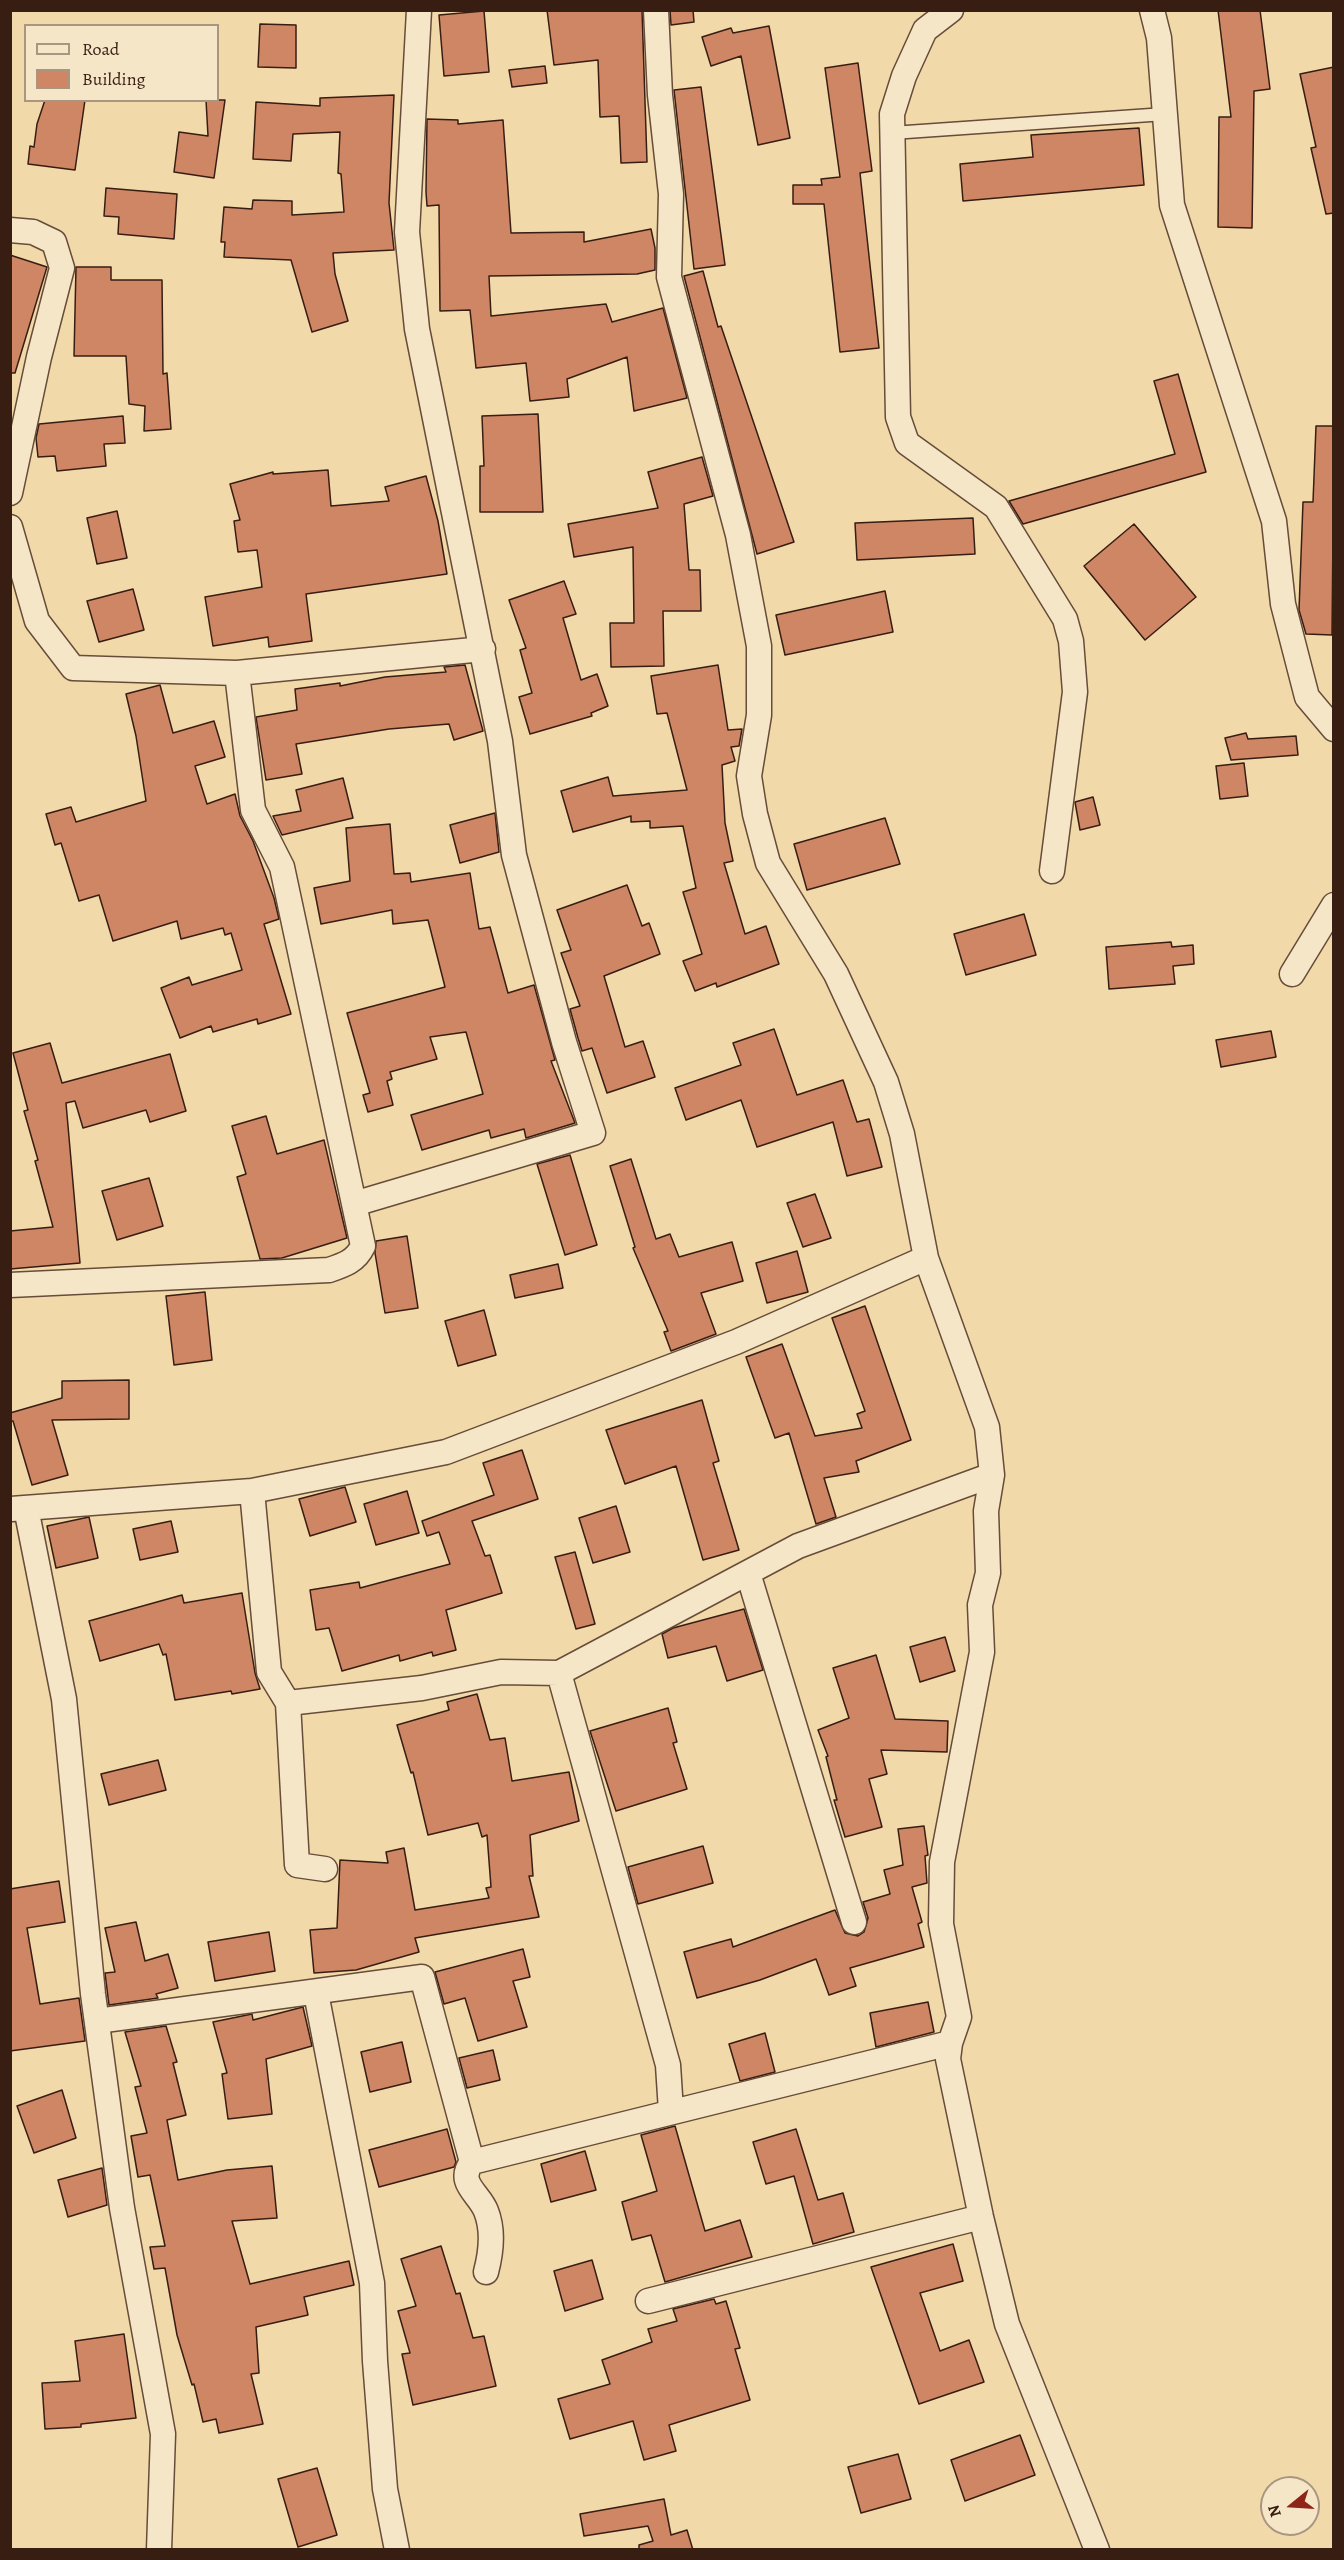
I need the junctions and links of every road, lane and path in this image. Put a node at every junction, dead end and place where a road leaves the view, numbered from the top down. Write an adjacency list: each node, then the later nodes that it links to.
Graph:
1 (419, 10): 10 (street)
2 (656, 10): 17 (street)
3 (951, 10): 6 (street)
4 (1152, 10): 5 (street)
5 (1165, 114): 6 (lane); 12 (street)
6 (892, 133): 13 (street)
7 (10, 230): 8 (street)
8 (10, 493)
9 (10, 527): 11 (street)
10 (483, 649): 11 (street); 16 (street)
11 (237, 673): 16 (street)
12 (1334, 729)
13 (1052, 871)
14 (1334, 904): 15 (street)
15 (1292, 974)
16 (354, 1204): 18 (street)
17 (926, 1258): 19 (street); 20 (street)
18 (10, 1285)
19 (992, 1475): 22 (street); 29 (street)
20 (252, 1491): 21 (street); 24 (street)
21 (18, 1509): 28 (street)
22 (748, 1573): 23 (street); 26 (street)
23 (559, 1673): 24 (street); 30 (street)
24 (288, 1703): 25 (street)
25 (325, 1869)
26 (854, 1922)
27 (316, 1993): 28 (street); 31 (street); 36 (street)
28 (97, 2021): 35 (street)
29 (950, 2043): 30 (street); 32 (street)
30 (670, 2111): 31 (street)
31 (472, 2162): 33 (street)
32 (981, 2217): 34 (street); 37 (street)
33 (486, 2272)
34 (648, 2301)
35 (159, 2550)
36 (397, 2550)
37 (1097, 2550)

